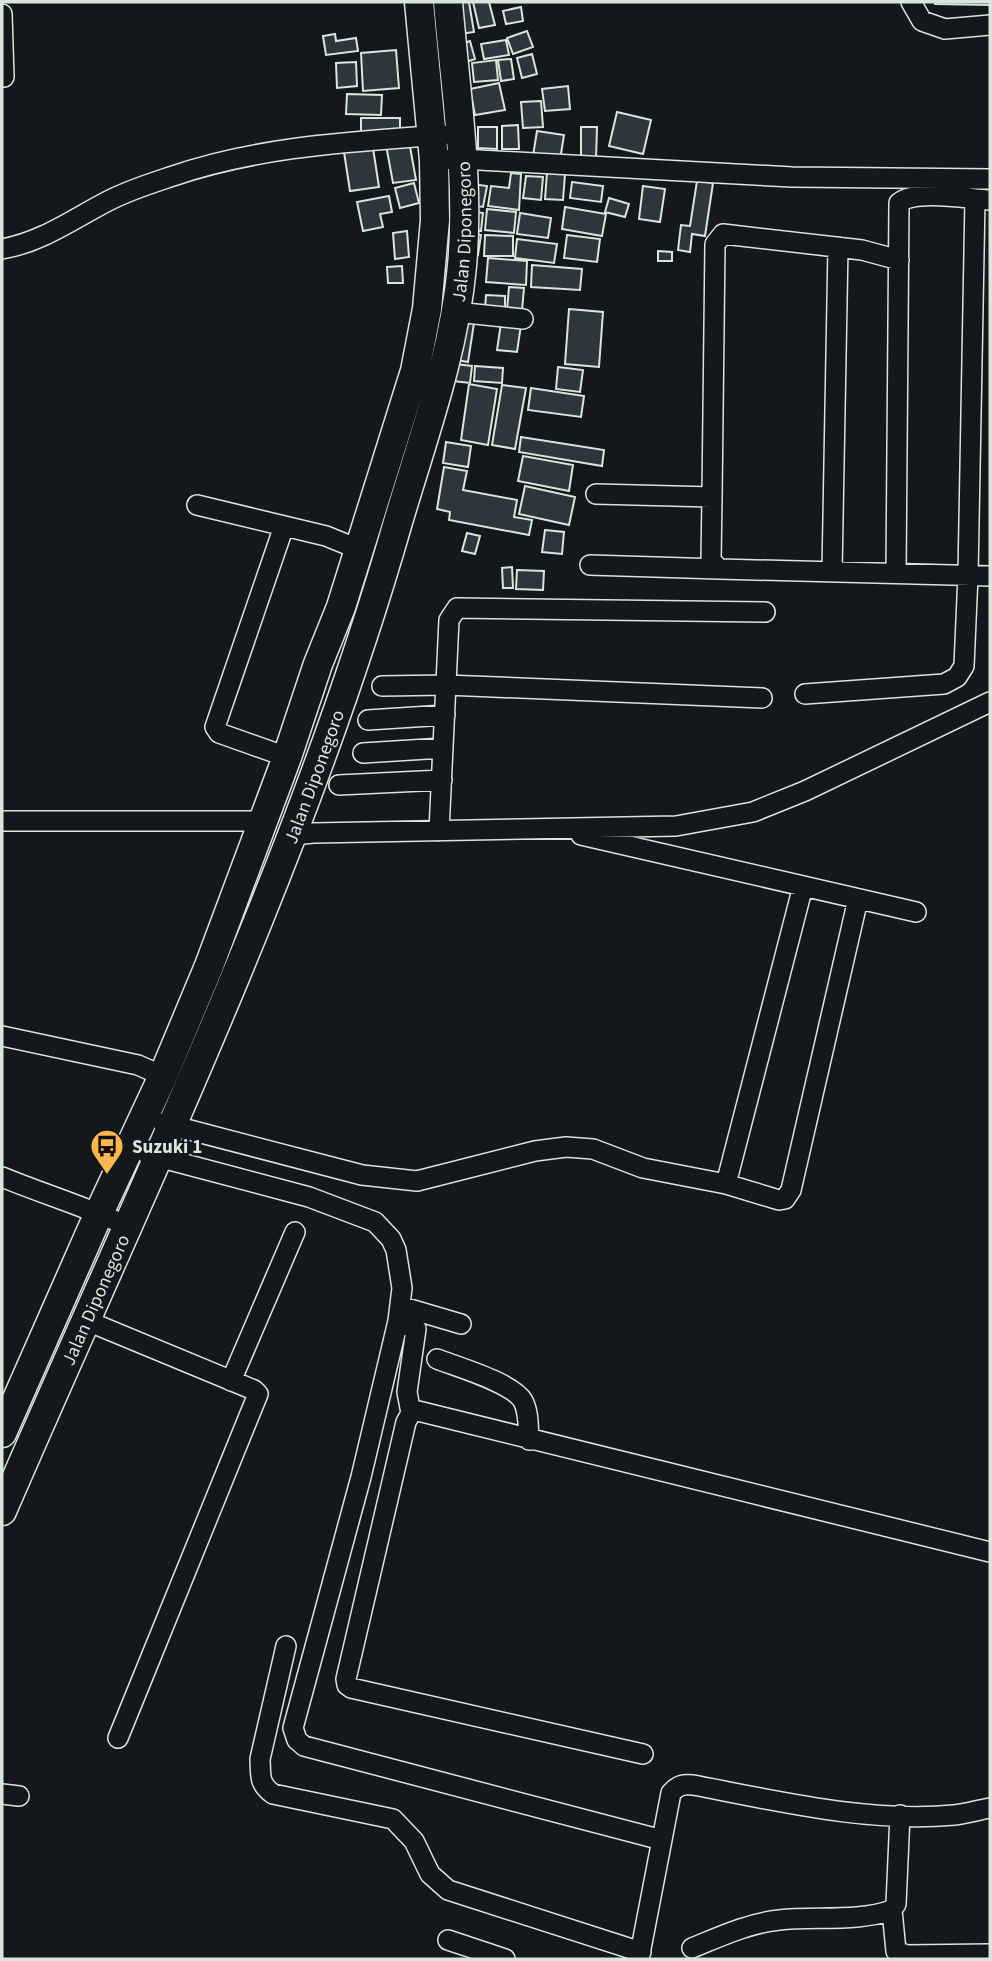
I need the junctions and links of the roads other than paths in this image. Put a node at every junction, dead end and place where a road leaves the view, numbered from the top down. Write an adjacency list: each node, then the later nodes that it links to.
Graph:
1 (419, 2): 7 (highway, Jalan Diponegoro)
2 (448, 2): 7 (highway, Jalan Diponegoro)
3 (911, 2): 5 (street)
4 (2, 15): 6 (street)
5 (990, 25)
6 (4, 77)
7 (446, 147): 8 (street); 11 (street); 13 (highway, Jalan Diponegoro); 19 (highway, Jalan Diponegoro)
8 (990, 179)
9 (983, 200): 12 (street); 24 (street)
10 (838, 247): 12 (street); 16 (street); 22 (street)
11 (2, 249)
12 (899, 260): 23 (street)
13 (456, 312): 14 (street); 28 (highway, Jalan Diponegoro)
14 (523, 319)
15 (596, 494): 16 (street)
16 (712, 498): 21 (street)
17 (197, 505): 18 (street)
18 (284, 526): 19 (street); 38 (street)
19 (358, 549): 26 (highway, Jalan Diponegoro)
20 (590, 565): 21 (street)
21 (719, 569): 22 (street)
22 (832, 572): 23 (street)
23 (896, 573): 24 (street)
24 (968, 575): 25 (street); 31 (street)
25 (990, 576)
26 (341, 607): 28 (highway); 38 (highway, Jalan Diponegoro)
27 (765, 612): 29 (street)
28 (369, 619): 45 (highway, Jalan Diponegoro)
29 (446, 685): 30 (street); 32 (street); 34 (street)
30 (382, 686)
31 (805, 694)
32 (762, 698)
33 (990, 702): 43 (street)
34 (445, 715): 35 (street); 36 (street)
35 (368, 720)
36 (443, 748): 37 (street); 39 (street)
37 (363, 753)
38 (287, 757): 42 (highway, Jalan Diponegoro)
39 (442, 780): 40 (street); 44 (street)
40 (338, 785)
41 (2, 821): 42 (street)
42 (263, 821): 50 (highway, Jalan Diponegoro)
43 (553, 828): 44 (street); 46 (street)
44 (439, 831): 45 (street)
45 (292, 835): 52 (highway, Jalan Diponegoro)
46 (803, 886): 47 (street); 56 (street)
47 (858, 899): 48 (street); 56 (street)
48 (916, 912)
49 (2, 1036): 50 (street)
50 (163, 1076): 51 (highway, Jalan Diponegoro)
51 (144, 1116): 52 (street); 53 (highway, Jalan Diponegoro)
52 (172, 1126): 54 (highway, Jalan Diponegoro); 56 (street)
53 (129, 1148): 54 (street); 57 (highway, Jalan Diponegoro)
54 (158, 1157): 58 (highway, Jalan Diponegoro); 60 (street)
55 (2, 1177): 57 (street)
56 (726, 1184)
57 (99, 1213): 58 (street); 66 (highway, Jalan Diponegoro)
58 (127, 1226): 61 (highway, Jalan Diponegoro)
59 (295, 1232): 64 (street)
60 (399, 1313): 62 (street); 65 (street); 75 (street)
61 (85, 1320): 64 (street); 68 (highway, Jalan Diponegoro)
62 (461, 1324)
63 (437, 1359): 67 (street)
64 (231, 1381): 71 (street)
65 (411, 1413): 67 (street); 72 (street)
66 (2, 1433)
67 (529, 1440): 69 (street)
68 (2, 1511)
69 (990, 1552)
70 (286, 1646): 80 (street)
71 (118, 1738)
72 (643, 1754)
73 (990, 1808): 74 (street)
74 (900, 1815): 75 (street); 76 (street)
75 (662, 1840): 80 (street)
76 (892, 1910): 78 (street); 79 (street)
77 (448, 1941): 81 (street)
78 (692, 1948)
79 (990, 1954)
80 (640, 1956)
81 (505, 1959)

